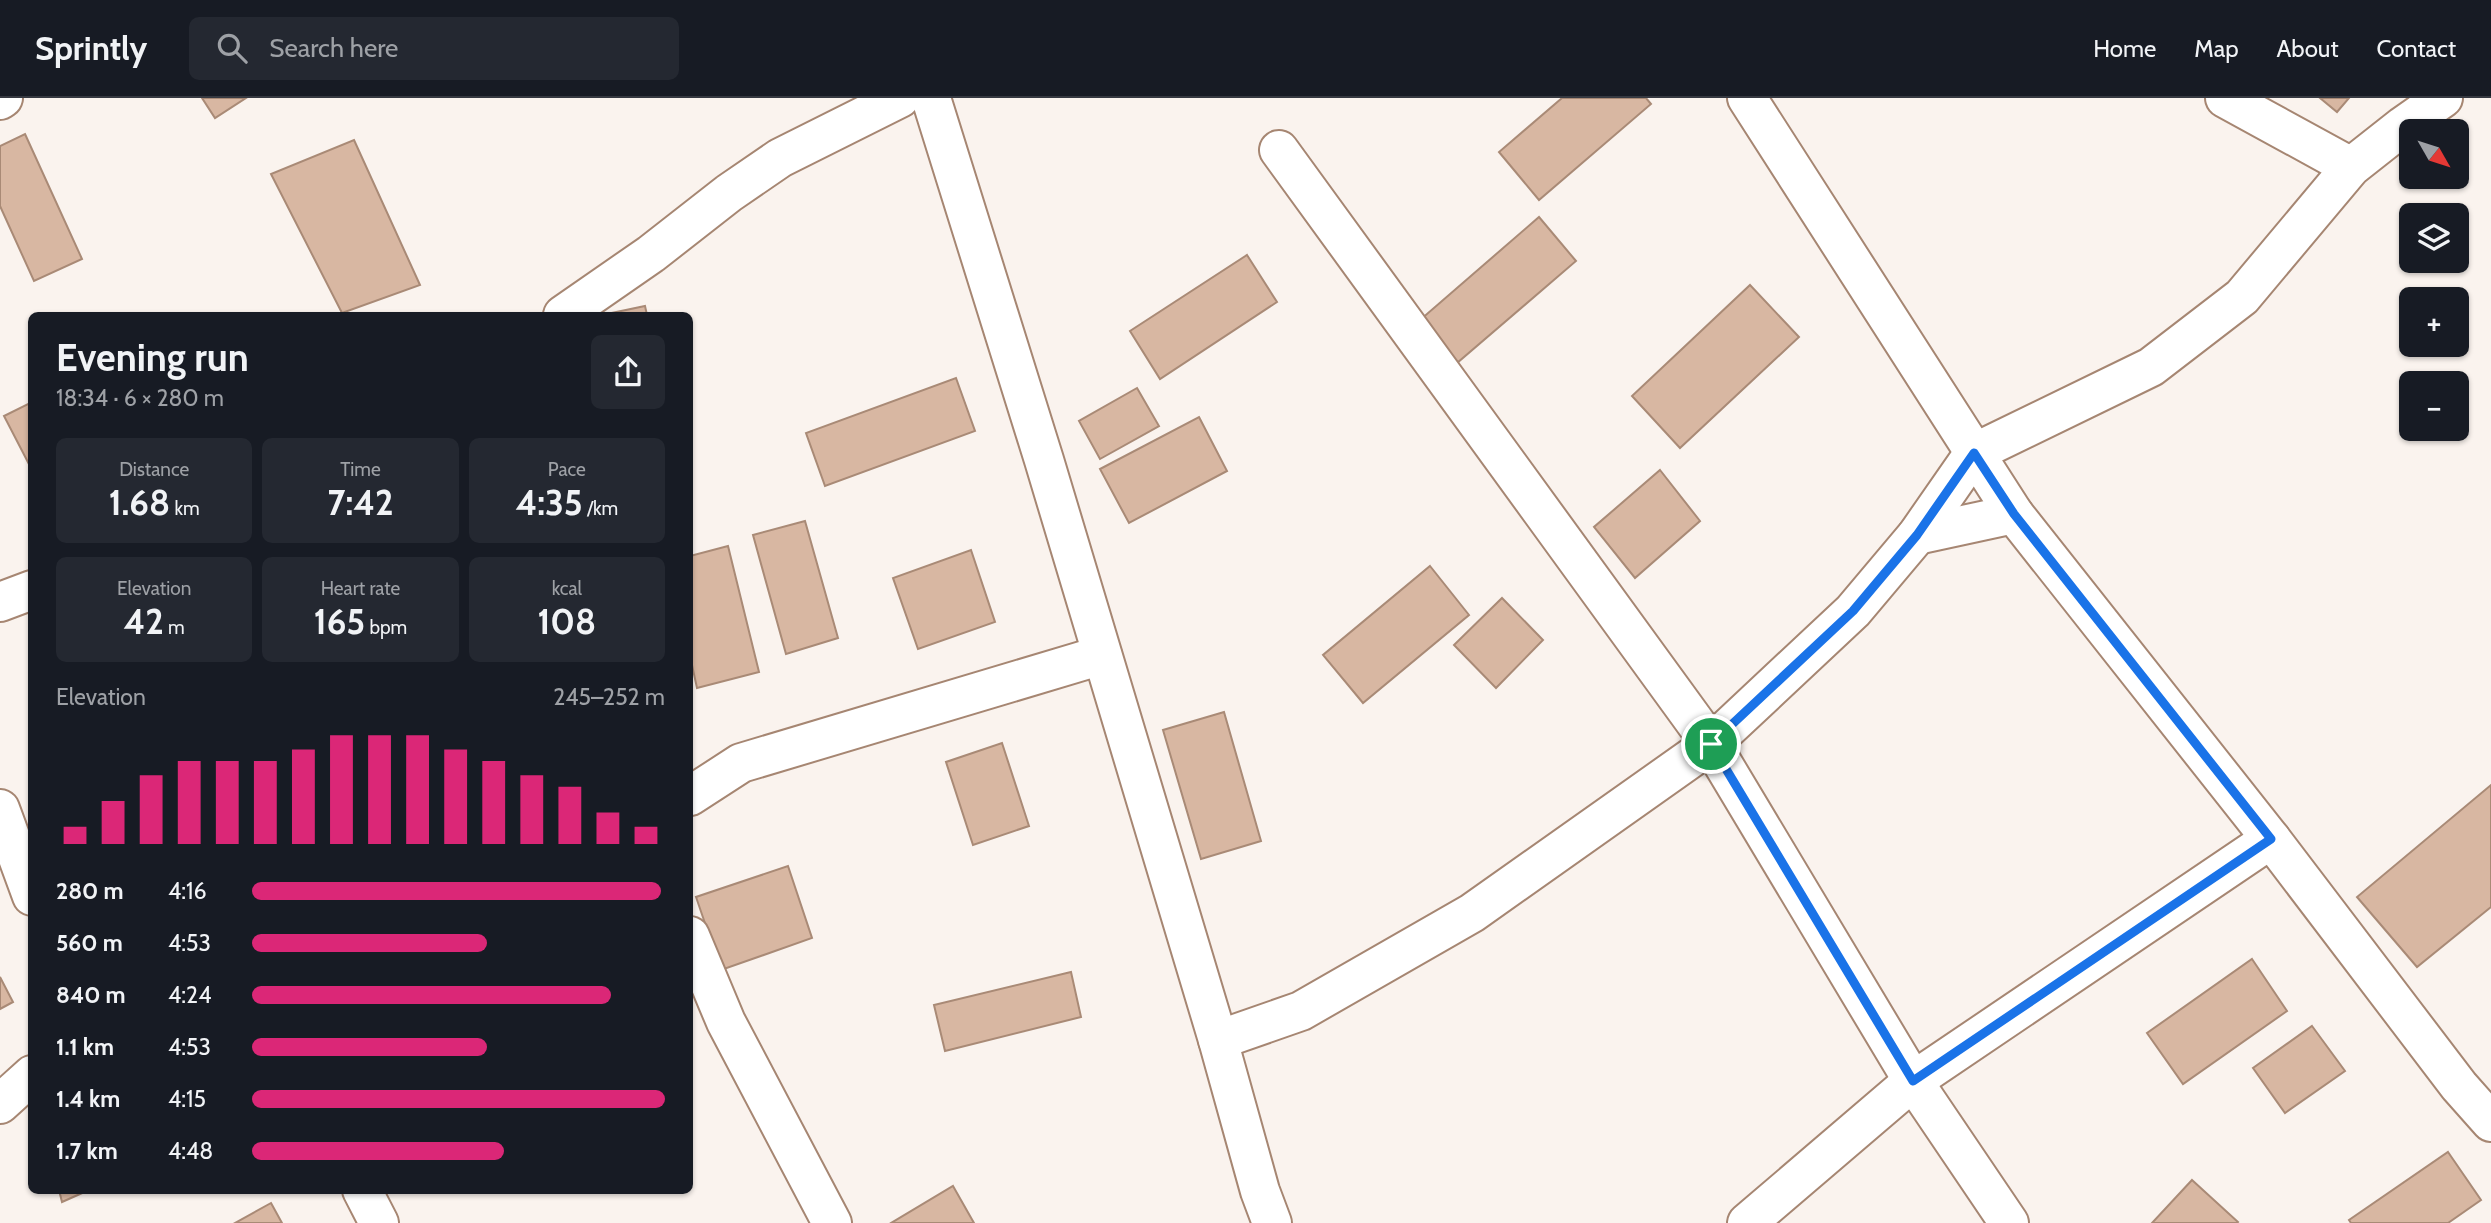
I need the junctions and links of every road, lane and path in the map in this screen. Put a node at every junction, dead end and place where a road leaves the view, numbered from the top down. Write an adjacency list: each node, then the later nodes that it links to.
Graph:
1 (900, 98): 8 (street)
2 (931, 98): 14 (street)
3 (1747, 98): 9 (street)
4 (2225, 98): 7 (street)
5 (2443, 98): 7 (street)
6 (1279, 150): 15 (street)
7 (2351, 167): 9 (street)
8 (567, 312)
9 (1974, 453): 10 (street); 11 (street)
10 (2014, 514): 11 (street); 18 (street)
11 (1917, 535): 15 (street)
12 (28, 591): 13 (street)
13 (0, 601)
14 (1102, 655): 16 (street); 21 (street)
15 (1711, 744): 21 (street); 23 (street)
16 (693, 794)
17 (0, 809): 19 (street)
18 (2271, 839): 23 (street); 25 (street)
19 (28, 885)
20 (693, 943): 29 (street)
21 (1218, 1040): 27 (street)
22 (28, 1079): 24 (street)
23 (1913, 1081): 30 (street); 31 (street)
24 (0, 1104)
25 (2491, 1122)
26 (364, 1194): 28 (street)
27 (1258, 1212)
28 (379, 1223)
29 (832, 1223)
30 (1747, 1223)
31 (2009, 1223)

